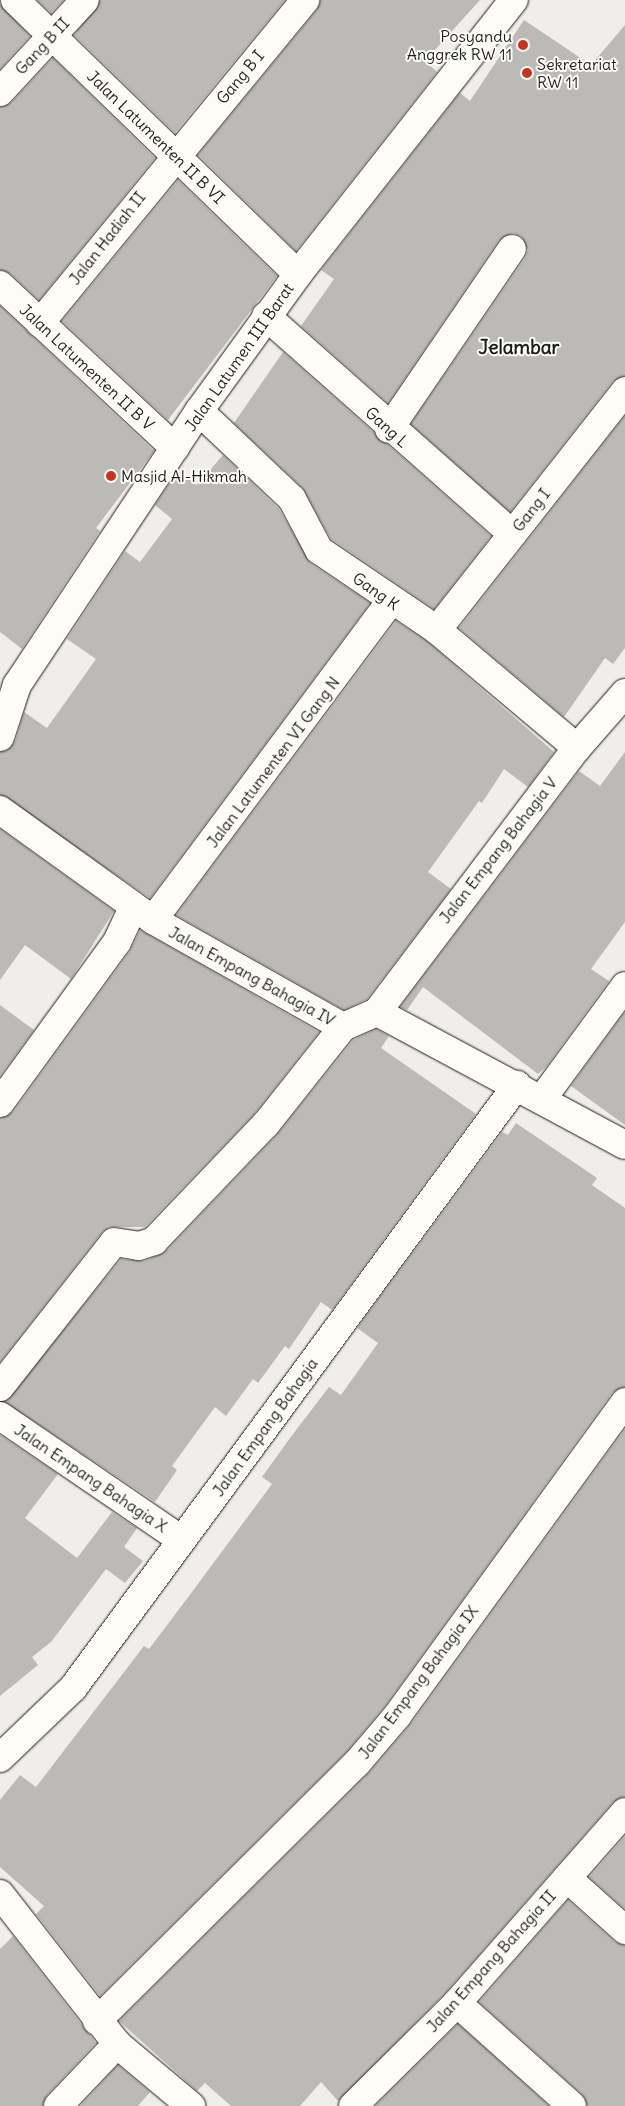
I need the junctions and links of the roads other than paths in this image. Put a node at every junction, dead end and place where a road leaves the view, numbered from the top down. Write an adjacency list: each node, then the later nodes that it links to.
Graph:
1 (15, 0): 5 (street, Jalan Latumenten II B VI)
2 (85, 0): 5 (street, Gang B II)
3 (305, 0): 7 (street, Gang B I)
4 (514, 0): 9 (street, Jalan Latumen III Barat)
5 (50, 35): 6 (street, Gang B II); 7 (street, Jalan Latumenten II B VI)
6 (0, 92)
7 (175, 153): 9 (street, Jalan Latumenten II B VI); 12 (street, Jalan Hadiah II)
8 (512, 249): 15 (street)
9 (298, 274): 11 (street, Jalan Latumen III Barat)
10 (0, 285): 12 (street, Jalan Latumenten II B V)
11 (266, 316): 14 (street, Jalan Latumen III Barat); 15 (street, Gang L)
12 (40, 323): 16 (street, Jalan Latumenten II B V)
13 (625, 391): 17 (street, Gang I)
14 (199, 411): 16 (street, Jalan Latumen III Barat); 18 (street, Gang K)
15 (389, 429): 17 (street, Gang L)
16 (175, 448): 21 (street, Jalan Latumen III Barat)
17 (512, 534): 19 (street, Gang I)
18 (390, 602): 19 (street, Gang K); 24 (street, Jalan Latumenten VI Gang N)
19 (437, 630): 22 (street, Gang K)
20 (625, 693): 22 (street, Jalan Empang Bahagia V)
21 (0, 736)
22 (576, 748): 26 (street, Jalan Empang Bahagia V)
23 (0, 810): 24 (street, Jalan Empang Bahagia IV)
24 (143, 914): 27 (street, Jalan Empang Bahagia IV); 30 (street, Jalan Latumenten VI Gang N)
25 (625, 986): 29 (street)
26 (377, 1012): 27 (street, Jalan Empang Bahagia IV); 28 (street)
27 (343, 1027): 32 (street)
28 (517, 1085): 29 (street); 35 (street, Jalan Empang Bahagia)
29 (542, 1099): 31 (street)
30 (0, 1103)
31 (625, 1145)
32 (0, 1387)
33 (625, 1402): 42 (street, Jalan Empang Bahagia IX)
34 (0, 1416): 35 (street, Jalan Empang Bahagia X)
35 (182, 1540): 36 (street, Jalan Empang Bahagia)
36 (0, 1758)
37 (625, 1812): 38 (street, Jalan Empang Bahagia II)
38 (566, 1878): 40 (street); 41 (street, Jalan Empang Bahagia II)
39 (0, 1894): 42 (street)
40 (625, 1930)
41 (457, 2003): 46 (street, Jalan Empang Bahagia II); 47 (street)
42 (97, 2021): 43 (street)
43 (117, 2044): 44 (street); 45 (street)
44 (58, 2106)
45 (191, 2106)
46 (353, 2106)
47 (572, 2106)

